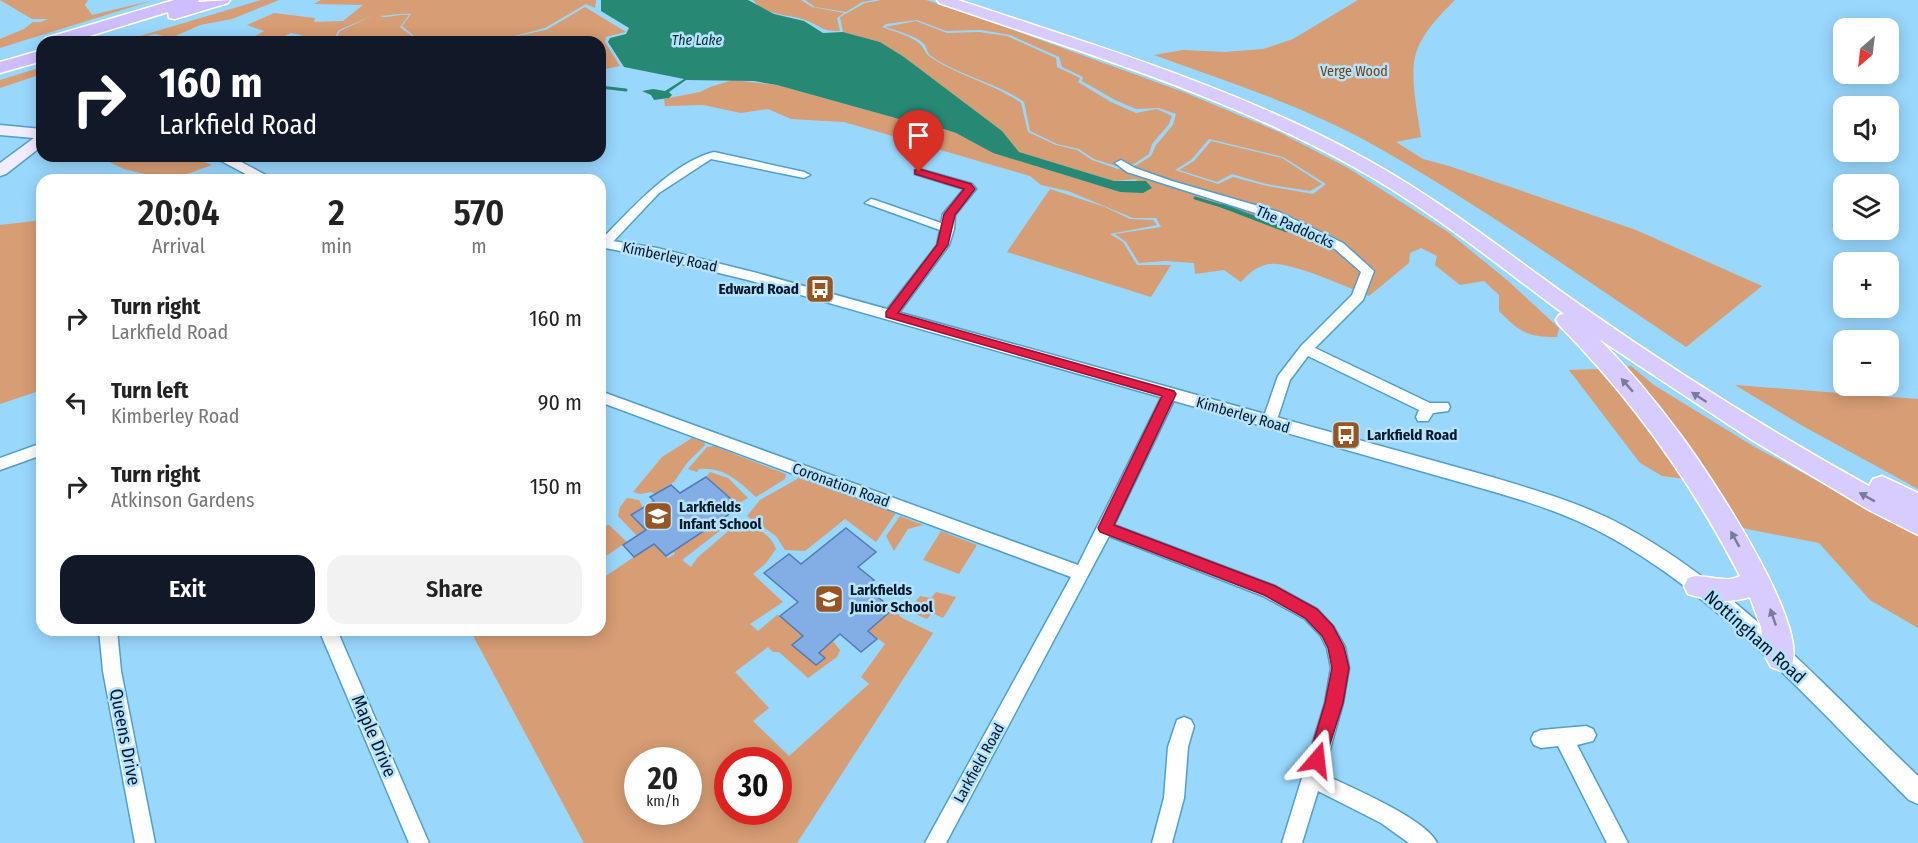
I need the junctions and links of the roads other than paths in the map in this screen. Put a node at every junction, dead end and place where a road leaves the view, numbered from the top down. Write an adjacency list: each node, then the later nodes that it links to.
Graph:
1 (178, 0): 6 (highway)
2 (191, 0): 6 (highway)
3 (222, 0): 8 (highway)
4 (944, 0): 24 (highway)
5 (966, 0): 35 (highway)
6 (132, 17): 7 (highway)
7 (71, 36)
8 (103, 36)
9 (36, 47): 11 (highway)
10 (36, 57): 12 (highway)
11 (0, 58)
12 (0, 68)
13 (0, 130): 14 (main road)
14 (36, 133)
15 (36, 144): 18 (main road)
16 (231, 162): 20 (street)
17 (1121, 163): 28 (street, The Paddocks)
18 (0, 171)
19 (919, 172): 23 (street)
20 (256, 174)
21 (804, 175): 25 (street)
22 (871, 202): 23 (street)
23 (948, 229): 27 (street)
24 (1475, 238): 37 (highway, one-way to 24); 40 (highway, one-way to 24)
25 (606, 239)
26 (606, 244): 27 (street, Kimberley Road)
27 (890, 315): 29 (street, Kimberley Road)
28 (1306, 349): 31 (street); 32 (street, The Paddocks)
29 (1170, 394): 32 (street, Kimberley Road); 38 (street, Larkfield Road)
30 (606, 399): 39 (street, Coronation Road)
31 (1432, 411)
32 (1270, 422): 36 (street, Kimberley Road)
33 (36, 451): 34 (street)
34 (0, 464)
35 (1918, 506)
36 (1571, 510): 41 (street, Nottingham Road)
37 (1918, 525)
38 (1106, 528): 39 (street, Larkfield Road); 49 (street)
39 (1082, 574): 53 (street, Larkfield Road)
40 (1755, 580): 41 (highway); 44 (highway, one-way to 40)
41 (1698, 586): 44 (street, Nottingham Road)
42 (109, 636): 51 (street, Queens Drive)
43 (331, 636): 52 (street, Maple Drive)
44 (1781, 658): 50 (street, Nottingham Road)
45 (1184, 726): 54 (street)
46 (1586, 735): 47 (street)
47 (1563, 737): 48 (street); 57 (street)
48 (1540, 739)
49 (1311, 778): 55 (street); 56 (street)
50 (1918, 792)
51 (146, 843)
52 (419, 843)
53 (935, 843)
54 (1162, 843)
55 (1292, 843)
56 (1427, 843)
57 (1618, 843)

